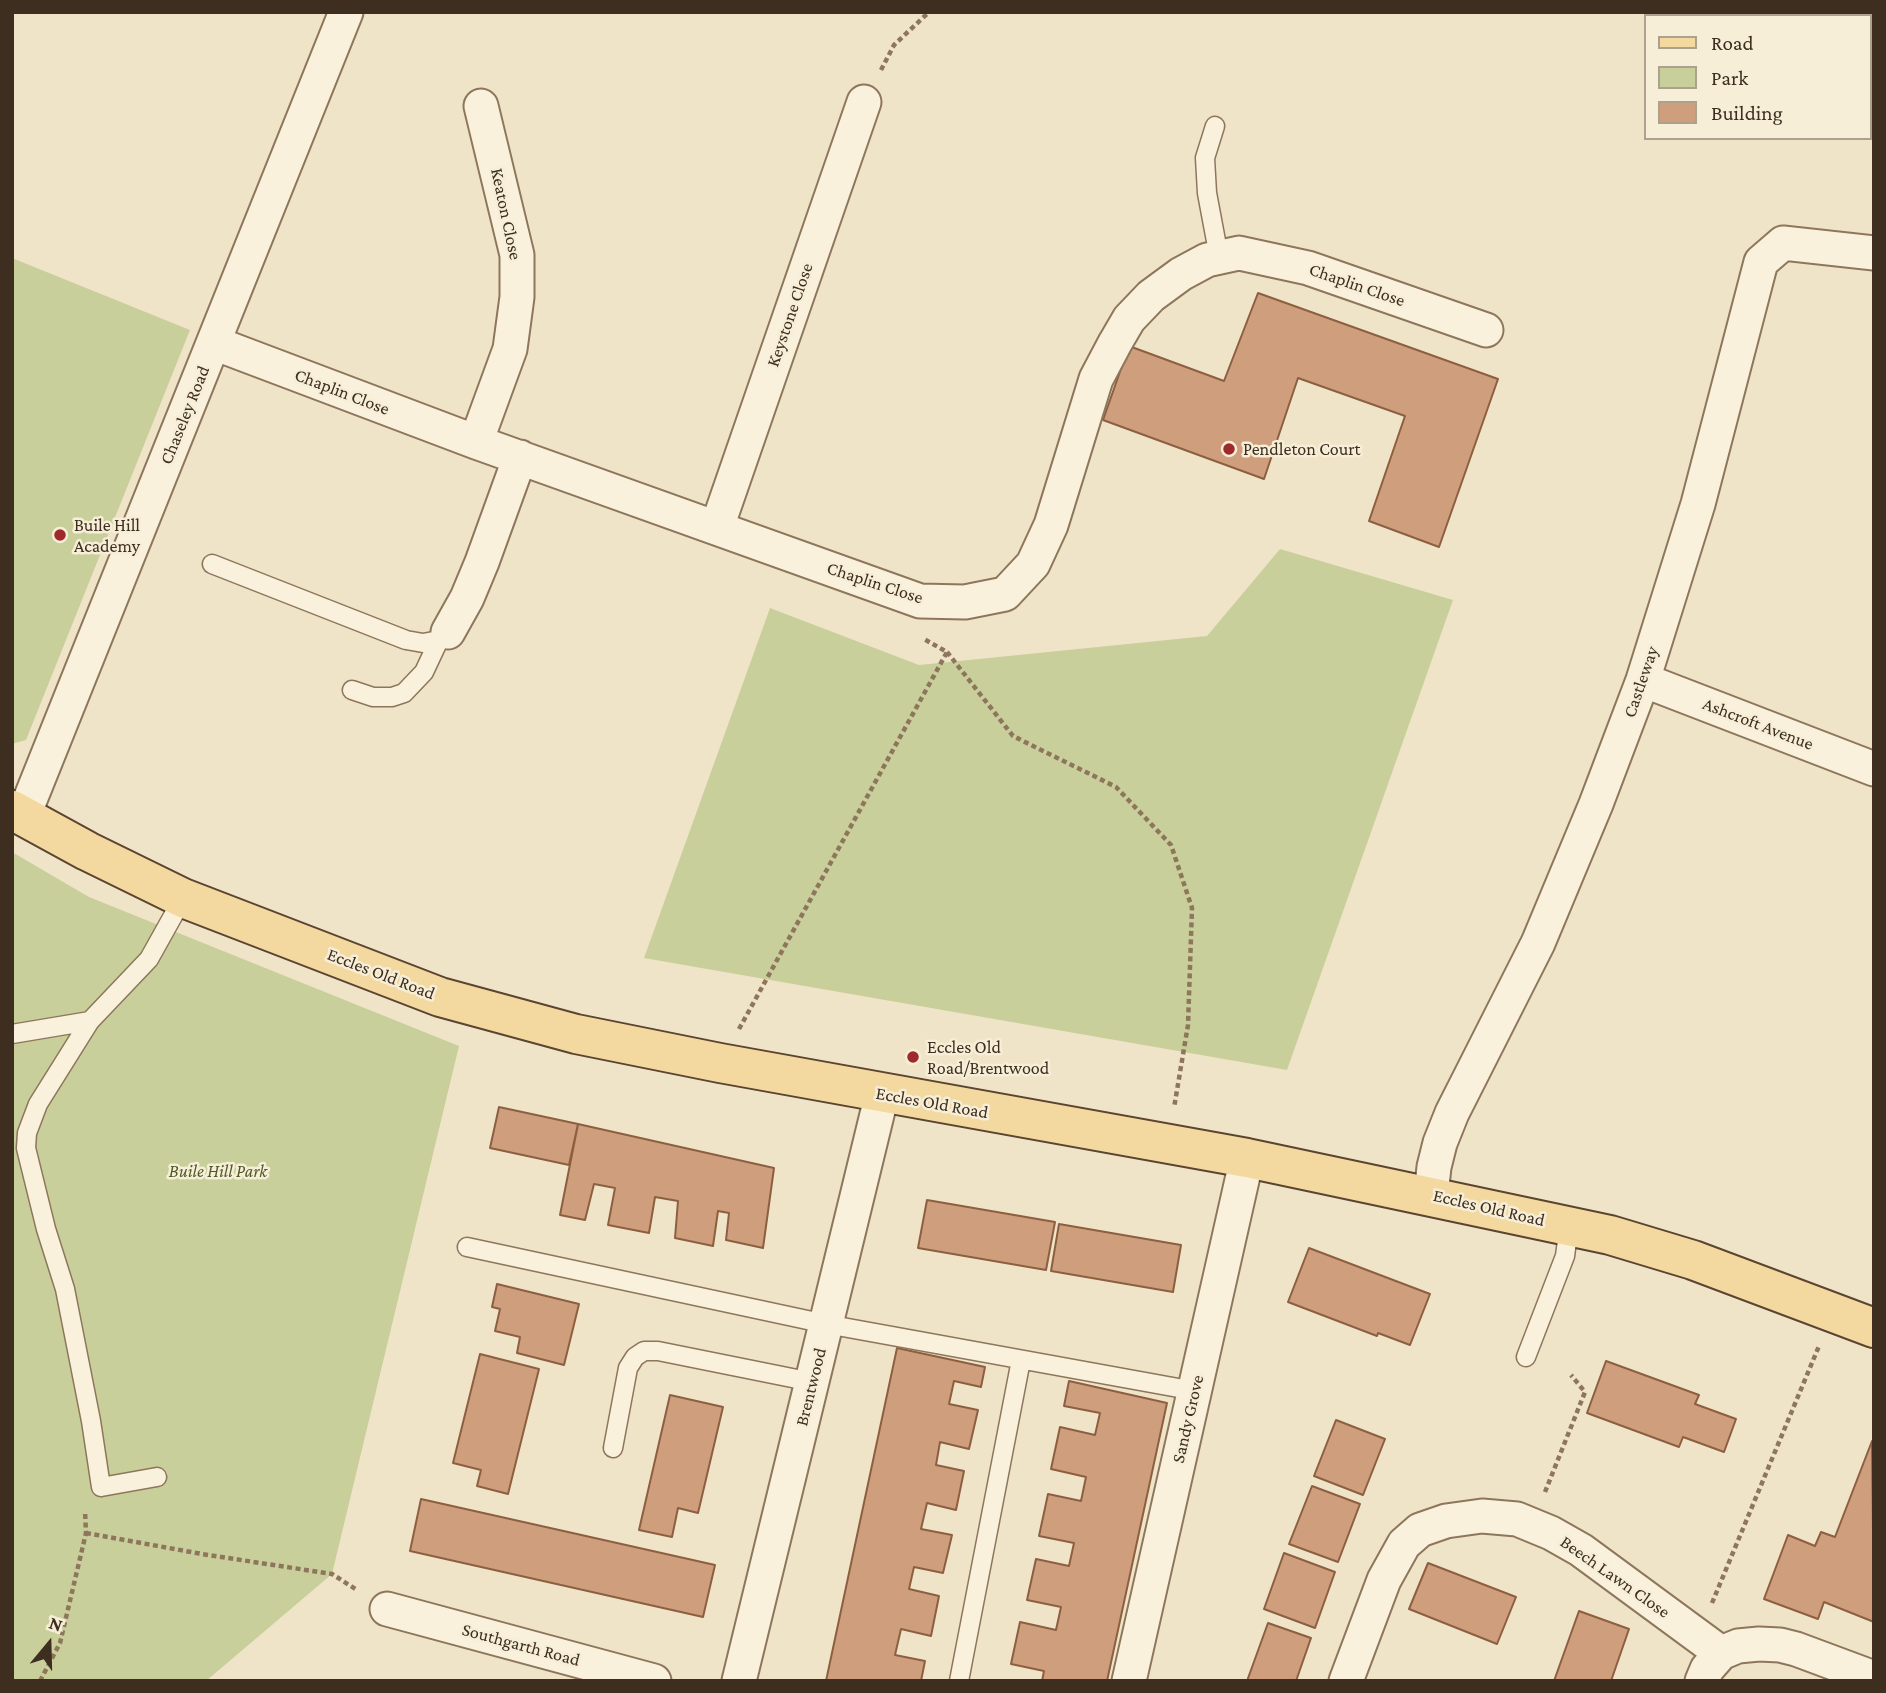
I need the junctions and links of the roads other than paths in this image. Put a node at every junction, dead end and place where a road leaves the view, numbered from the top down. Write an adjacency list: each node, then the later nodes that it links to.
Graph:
1 (346, 12): 8 (street, Chaseley Road)
2 (864, 102): 11 (street, Keystone Close)
3 (481, 106): 9 (street, Keaton Close)
4 (1215, 126): 6 (lane)
5 (1874, 253): 14 (street, Castleway)
6 (1219, 257): 7 (street, Chaplin Close); 11 (street, Chaplin Close)
7 (1486, 330)
8 (214, 343): 9 (street, Chaplin Close); 17 (street, Chaseley Road)
9 (476, 442): 10 (street, Chaplin Close)
10 (520, 457): 11 (street, Chaplin Close); 13 (street)
11 (717, 527)
12 (212, 564): 13 (lane)
13 (443, 636): 15 (lane)
14 (1643, 680): 16 (street, Ashcroft Avenue); 23 (street, Castleway)
15 (352, 690)
16 (1874, 769)
17 (18, 813): 18 (main road, Eccles Old Road)
18 (183, 898): 19 (lane); 21 (main road, Eccles Old Road)
19 (90, 1021): 20 (lane); 33 (lane)
20 (12, 1034)
21 (882, 1094): 22 (main road, Eccles Old Road); 26 (street, Brentwood)
22 (1248, 1158): 23 (main road, Eccles Old Road); 31 (street, Sandy Grove)
23 (1430, 1195): 24 (main road, Eccles Old Road)
24 (1569, 1226): 27 (main road, Eccles Old Road); 28 (lane)
25 (467, 1247): 26 (lane)
26 (826, 1324): 29 (lane); 30 (street, Brentwood)
27 (1874, 1328)
28 (1526, 1357)
29 (1021, 1360): 31 (lane); 39 (lane)
30 (812, 1382): 32 (lane); 38 (street, Brentwood)
31 (1195, 1391): 40 (street, Sandy Grove)
32 (612, 1448)
33 (157, 1476)
34 (387, 1609): 37 (street, Southgarth Road)
35 (1721, 1653): 36 (street); 41 (street, Beech Lawn Close); 42 (street)
36 (1874, 1678)
37 (654, 1681)
38 (739, 1681)
39 (959, 1681)
40 (1129, 1681)
41 (1346, 1681)
42 (1702, 1681)

